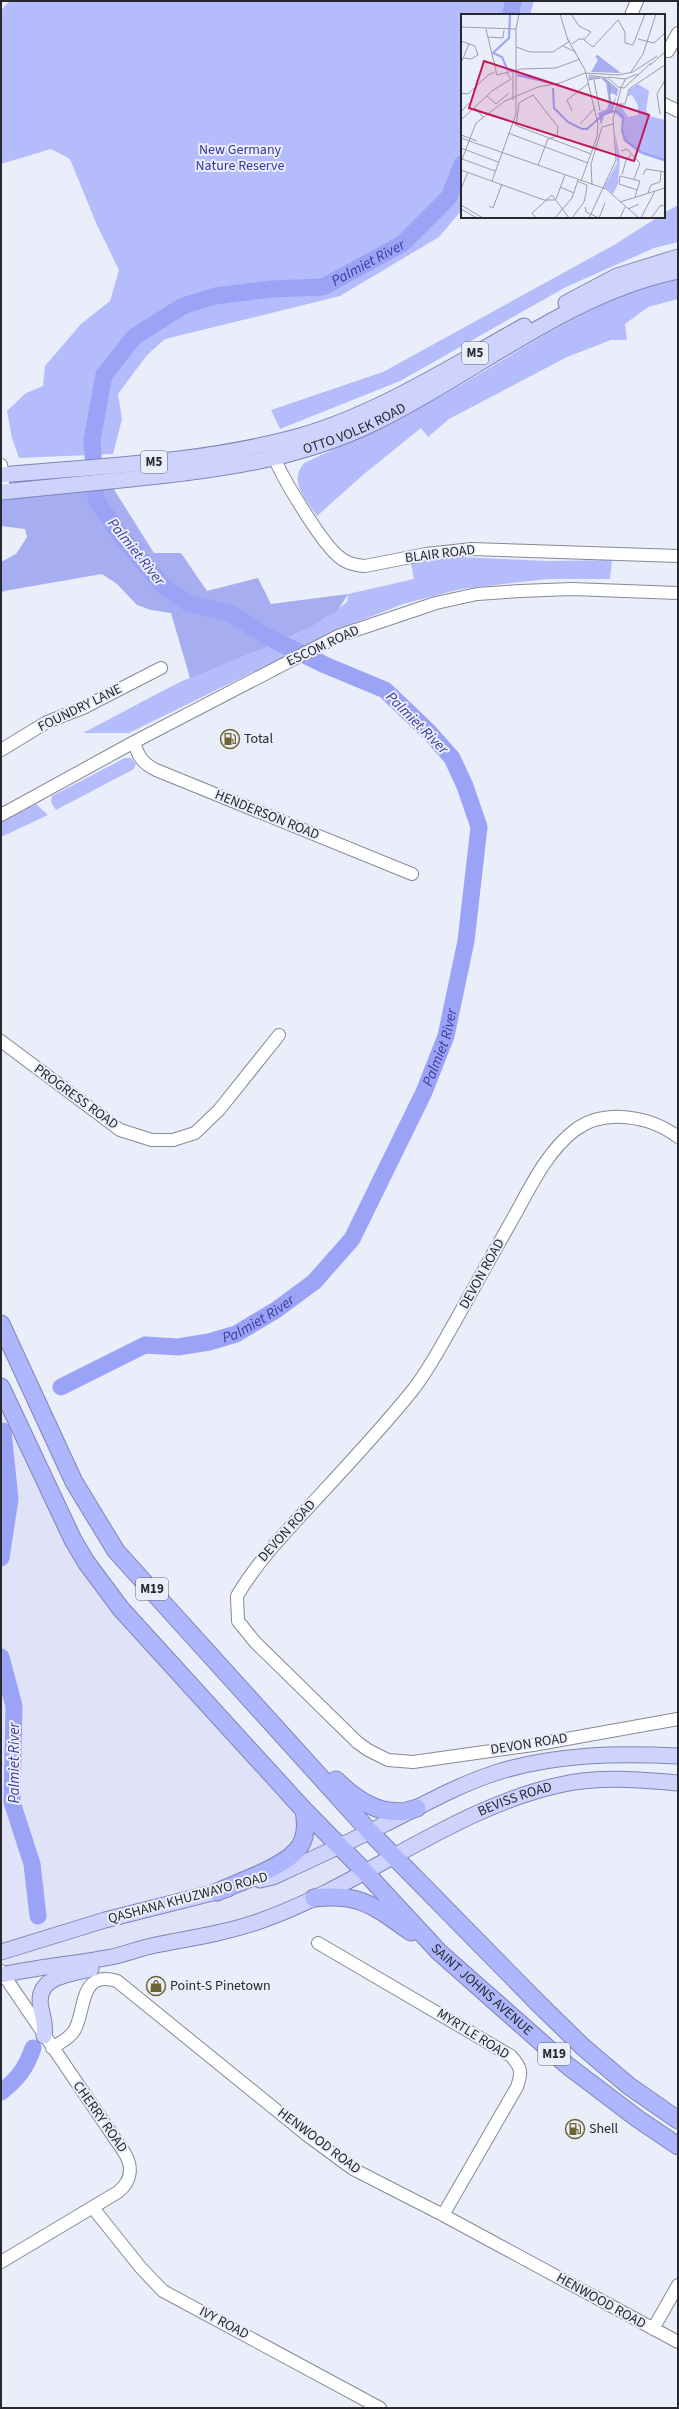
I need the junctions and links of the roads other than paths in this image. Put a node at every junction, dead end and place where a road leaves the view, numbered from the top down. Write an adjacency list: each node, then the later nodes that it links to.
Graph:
1 (637, 1): 2 (street)
2 (630, 14)
3 (678, 32): 4 (street)
4 (668, 50)
5 (665, 104): 6 (street)
6 (678, 111)
7 (678, 258): 9 (main road, OTTO VOLEK ROAD / M5)
8 (678, 271): 10 (main road, OTTO VOLEK ROAD / M5)
9 (270, 443): 10 (street, BLAIR ROAD); 12 (main road, OTTO VOLEK ROAD / M5)
10 (274, 459): 12 (main road, OTTO VOLEK ROAD / M5); 14 (street, BLAIR ROAD)
11 (1, 471): 12 (main road, OTTO VOLEK ROAD / M5); 13 (street)
12 (101, 475): 13 (main road, OTTO VOLEK ROAD / M5)
13 (3, 492)
14 (678, 556)
15 (678, 593): 17 (street, ESCOM ROAD)
16 (161, 668): 18 (street, FOUNDRY LANE)
17 (134, 742): 19 (street, ESCOM ROAD); 20 (street, HENDERSON ROAD)
18 (1, 750)
19 (1, 815)
20 (412, 874)
21 (279, 1035): 22 (street, PROGRESS ROAD)
22 (1, 1041)
23 (678, 1137): 27 (street, DEVON ROAD)
24 (1, 1324): 26 (highway, M19)
25 (1, 1387): 31 (highway, M19)
26 (264, 1714): 30 (highway); 32 (highway, M19)
27 (678, 1719)
28 (678, 1756): 30 (main road, BEVISS ROAD)
29 (678, 1783): 34 (main road, BEVISS ROAD)
30 (417, 1808): 32 (main road, BEVISS ROAD)
31 (304, 1810): 33 (highway, M19); 36 (highway)
32 (370, 1832): 33 (main road, QASHANA KHUZWAYO ROAD); 34 (highway, SAINT JOHNS AVENUE / M19)
33 (340, 1846): 35 (highway, SAINT JOHNS AVENUE / M19); 36 (main road, QASHANA KHUZWAYO ROAD)
34 (394, 1856): 35 (main road, BEVISS ROAD); 44 (highway, SAINT JOHNS AVENUE / M19)
35 (366, 1872): 37 (main road); 40 (highway, SAINT JOHNS AVENUE / M19)
36 (217, 1892): 39 (main road, QASHANA KHUZWAYO ROAD)
37 (314, 1898): 40 (highway); 41 (main road)
38 (318, 1943): 47 (street, MYRTLE ROAD)
39 (1, 1952)
40 (439, 1952): 45 (highway, SAINT JOHNS AVENUE / M19)
41 (112, 1957): 42 (main road); 43 (main road)
42 (2, 1973): 43 (street, CHERRY ROAD)
43 (48, 2042): 46 (street, CHERRY ROAD); 47 (street, HENWOOD ROAD)
44 (678, 2120)
45 (678, 2146)
46 (93, 2208): 48 (street, CHERRY ROAD); 52 (street, IVY ROAD)
47 (443, 2215): 50 (street, HENWOOD ROAD)
48 (1, 2262)
49 (678, 2285): 50 (street)
50 (653, 2329): 51 (street, HENWOOD ROAD)
51 (678, 2342)
52 (380, 2408)

